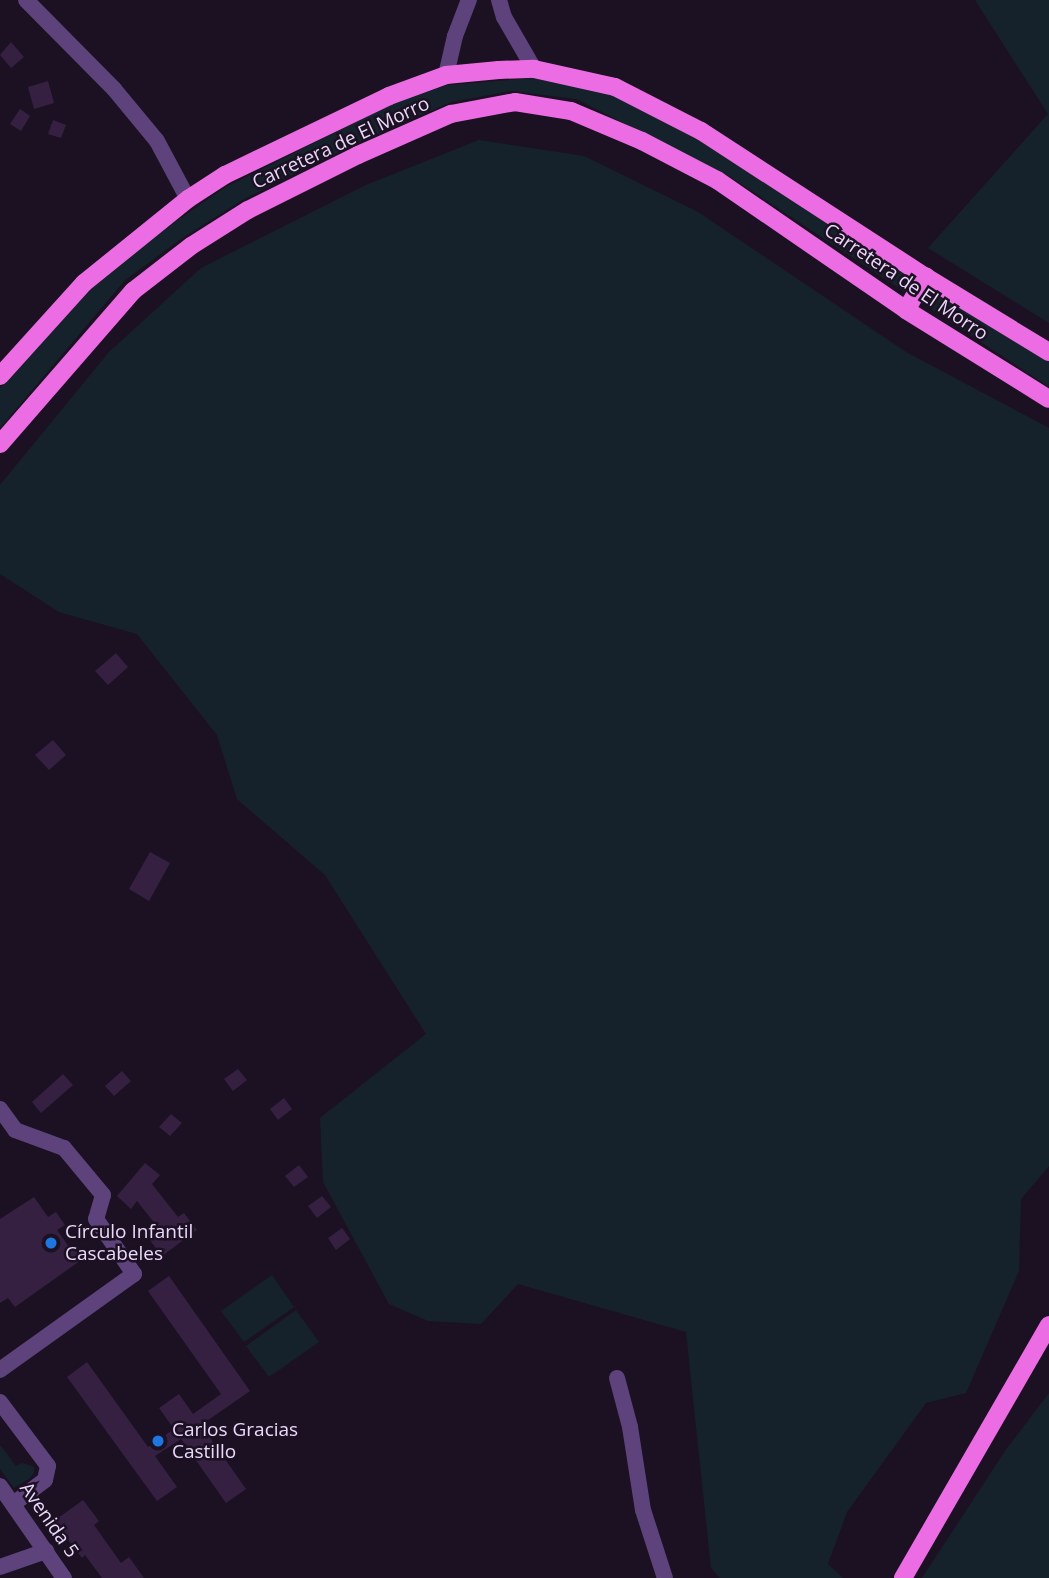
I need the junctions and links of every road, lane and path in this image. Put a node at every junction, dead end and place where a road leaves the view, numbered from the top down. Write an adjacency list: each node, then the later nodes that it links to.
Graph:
1 (26, 0): 6 (street)
2 (470, 0): 5 (street)
3 (499, 0): 4 (street)
4 (534, 69): 5 (main road, Carretera de El Morro); 7 (main road, Carretera de El Morro)
5 (446, 75): 6 (main road, Carretera de El Morro)
6 (188, 199): 10 (main road, Carretera de El Morro)
7 (926, 277): 8 (main road); 9 (main road, Carretera de El Morro)
8 (906, 310): 11 (main road, Carretera de El Morro); 12 (main road, Carretera de El Morro)
9 (1049, 352)
10 (1, 369)
11 (1049, 399)
12 (0, 444)
13 (0, 1109): 15 (street)
14 (1049, 1325): 24 (main road)
15 (0, 1370)
16 (617, 1378): 23 (street)
17 (0, 1402): 19 (street)
18 (0, 1486): 19 (street, Avenida 5)
19 (13, 1504): 20 (street, Avenida 5)
20 (46, 1551): 21 (street); 22 (street, Avenida 5)
21 (0, 1567)
22 (64, 1578)
23 (665, 1578)
24 (903, 1578)

